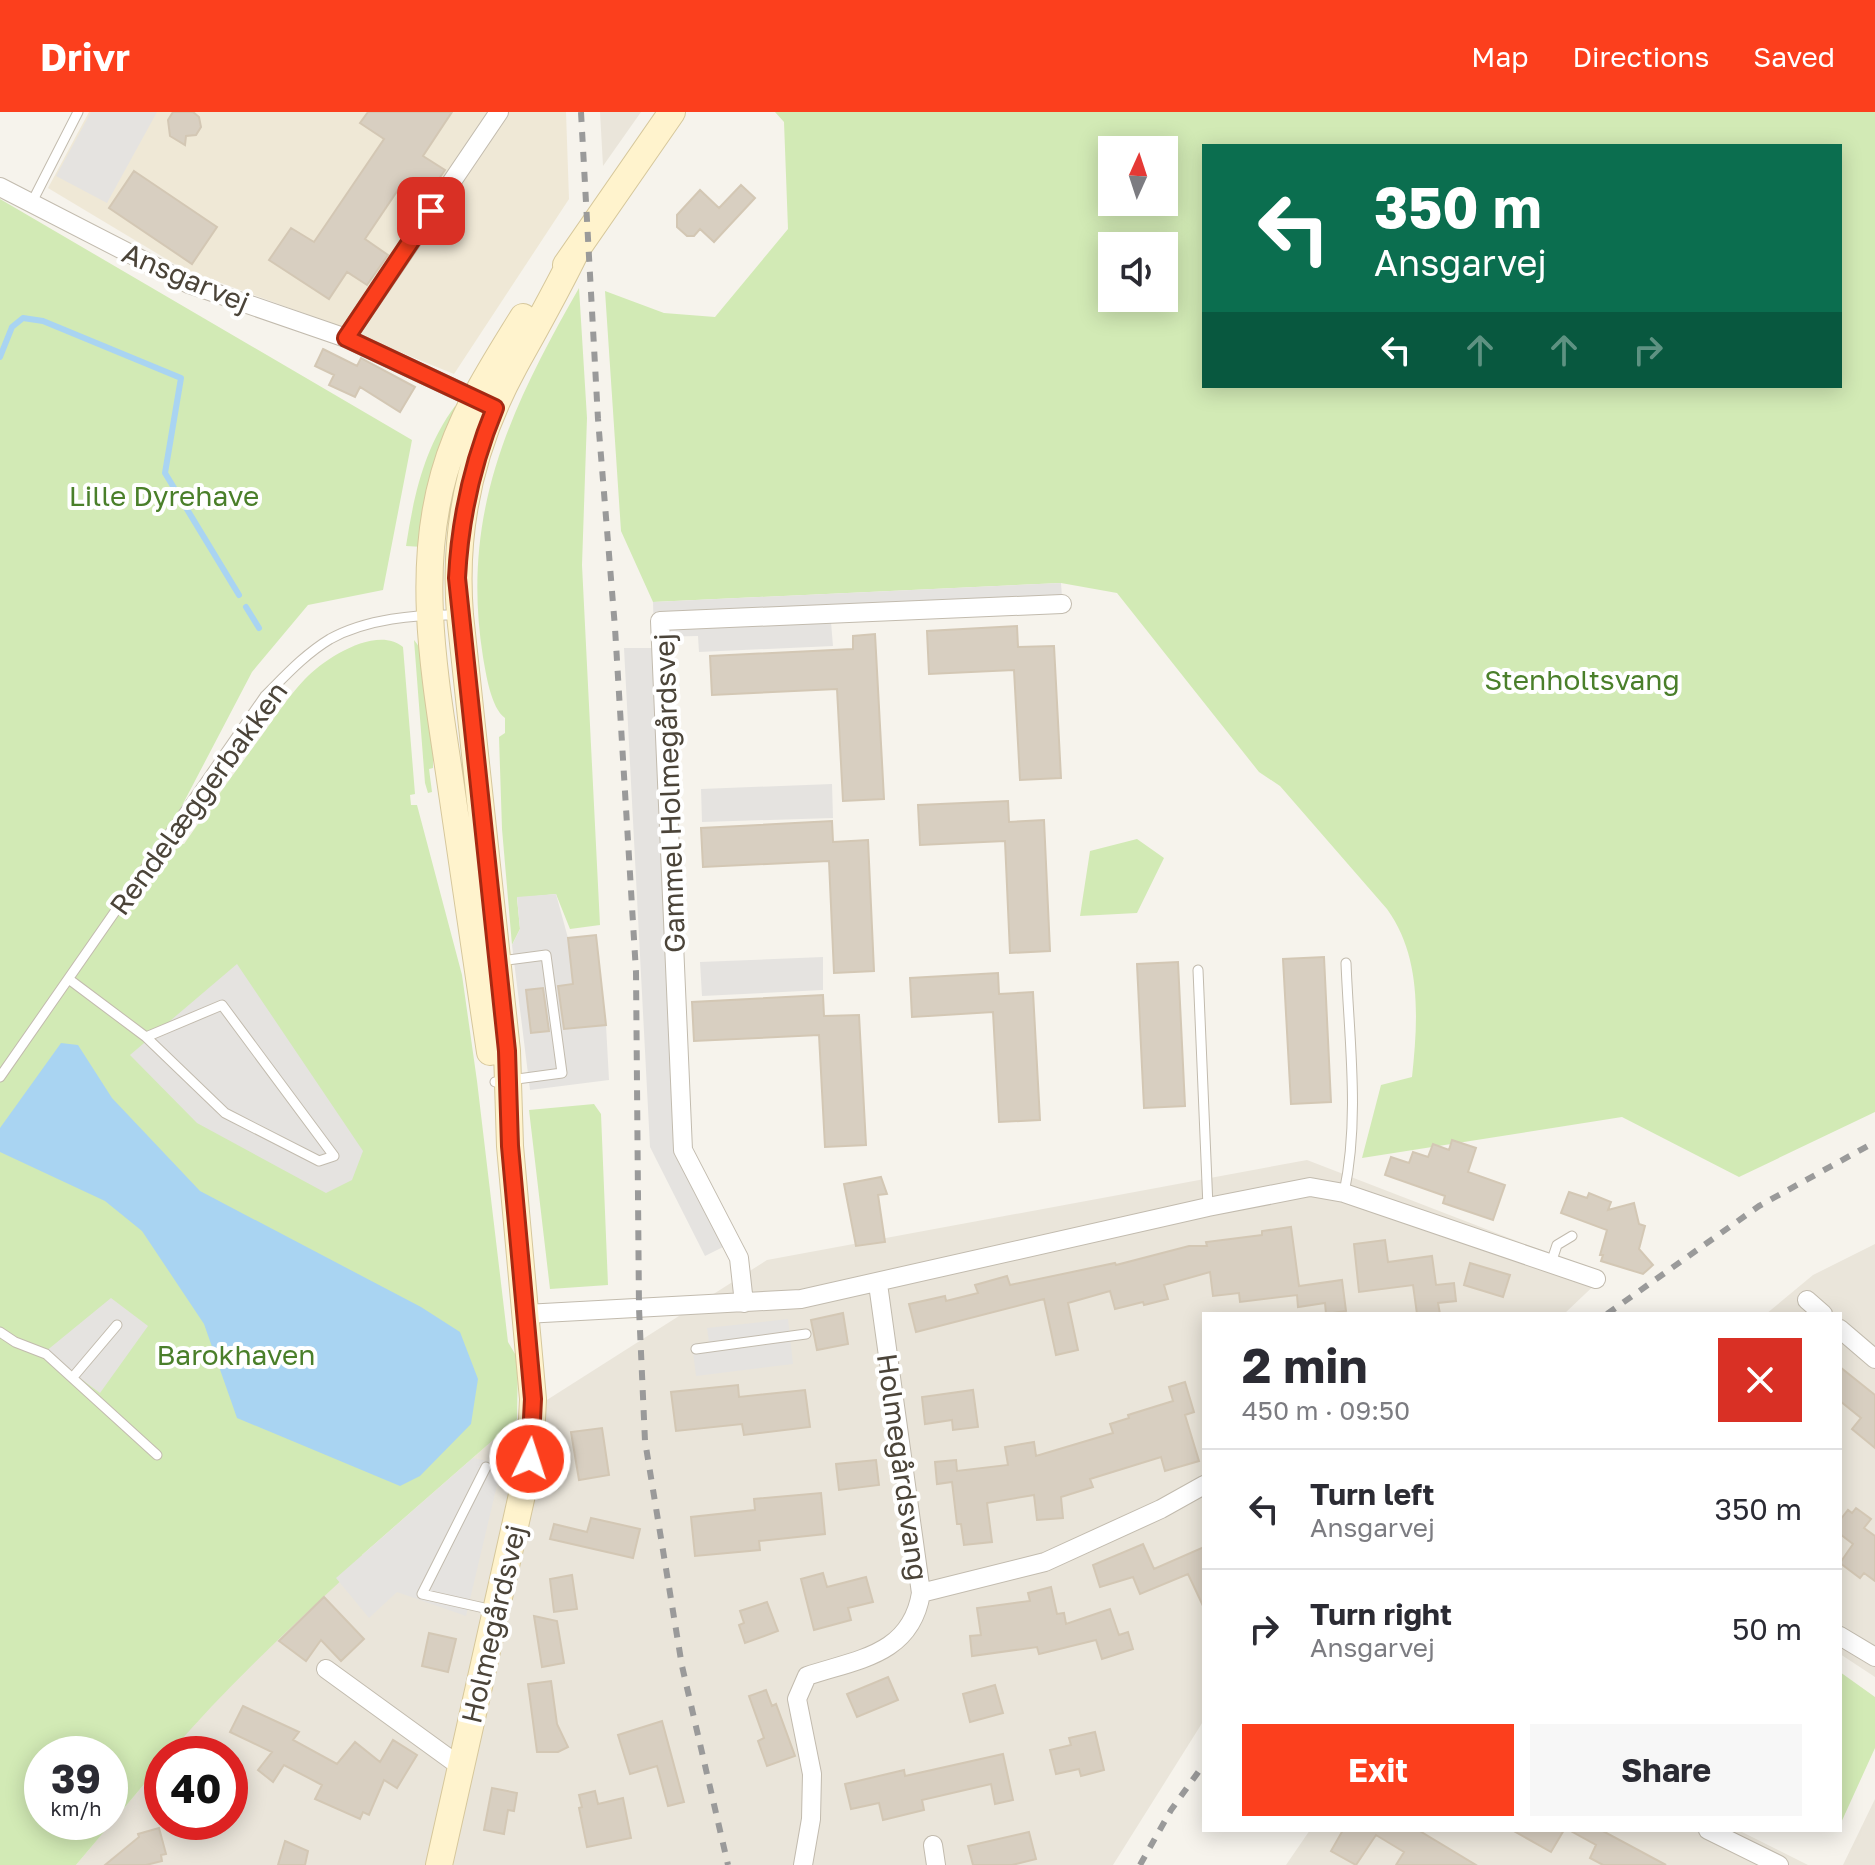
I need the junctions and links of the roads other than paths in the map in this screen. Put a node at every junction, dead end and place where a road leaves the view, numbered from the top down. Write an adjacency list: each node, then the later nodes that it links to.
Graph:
1 (78, 112): 5 (lane)
2 (499, 112): 6 (street)
3 (672, 112): 7 (street, Holmegårdsvej)
4 (0, 187): 5 (street, Ansgarvej)
5 (31, 204): 6 (street, Ansgarvej)
6 (346, 338): 7 (street, Ansgarvej)
7 (484, 403): 9 (street, Holmegårdsvej); 10 (street, Holmegårdsvej)
8 (1062, 604): 25 (street, Gammel Holmegårdsvej)
9 (428, 614): 10 (lane, Rendelæggerbakken); 11 (street, Holmegårdsvej); 14 (lane, Rendelæggerbakken)
10 (460, 615): 11 (street, Holmegårdsvej)
11 (487, 963): 17 (street, Holmegårdsvej); 17 (lane)
12 (1346, 963): 18 (lane)
13 (1198, 970): 19 (lane)
14 (70, 980): 15 (lane); 16 (lane, Rendelæggerbakken)
15 (146, 1037): 15 (lane)
16 (0, 1077)
17 (501, 1081): 27 (street, Holmegårdsvej)
18 (1344, 1193): 19 (street); 21 (street)
19 (1208, 1207): 23 (street)
20 (1572, 1236): 21 (lane)
21 (1551, 1263): 22 (street)
22 (1596, 1279)
23 (878, 1284): 25 (street); 38 (street, Holmegårdsvang)
24 (1807, 1300): 26 (street)
25 (744, 1303): 27 (street)
26 (1821, 1312)
27 (525, 1314): 39 (street, Holmegårdsvej)
28 (117, 1325): 34 (lane)
29 (1842, 1331): 33 (street)
30 (0, 1332): 34 (lane)
31 (806, 1334): 32 (lane)
32 (696, 1349)
33 (1875, 1359)
34 (73, 1377): 35 (lane)
35 (157, 1455)
36 (486, 1467): 39 (lane)
37 (1202, 1486): 38 (street)
38 (921, 1593): 47 (street, Holmegårdsvang)
39 (497, 1611): 43 (street, Holmegårdsvej)
40 (1842, 1637): 41 (street)
41 (1875, 1657)
42 (326, 1669): 43 (street, Holmegårdsvej)
43 (461, 1767): 46 (street, Holmegårdsvej)
44 (1712, 1832): 49 (street)
45 (933, 1845): 48 (street)
46 (439, 1865)
47 (803, 1865)
48 (936, 1865)
49 (1779, 1865)

